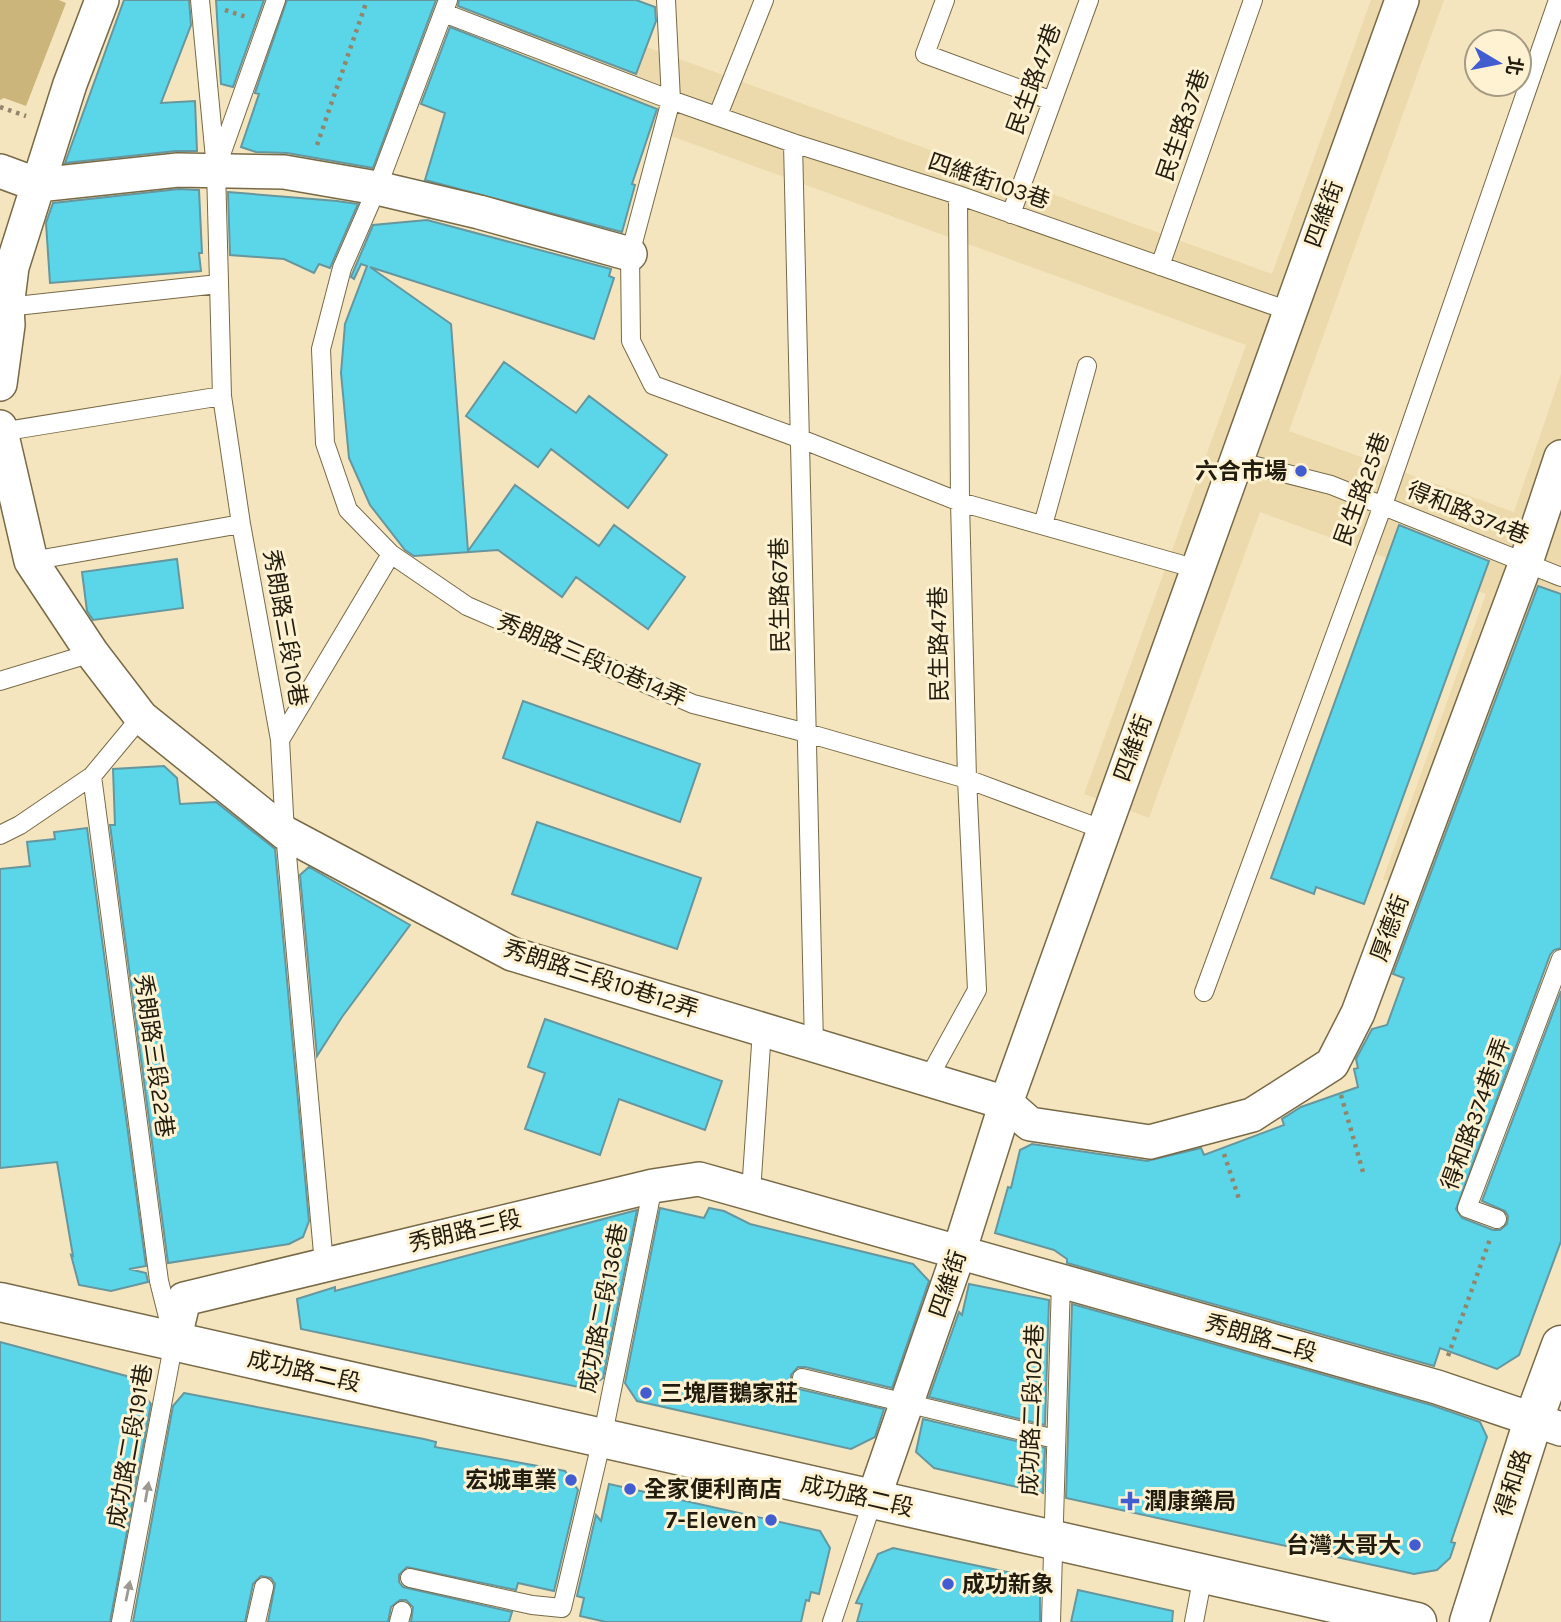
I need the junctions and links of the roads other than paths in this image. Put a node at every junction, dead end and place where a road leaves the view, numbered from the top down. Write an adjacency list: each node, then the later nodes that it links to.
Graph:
1 (102, 0): 18 (street)
2 (276, 0): 16 (lane)
3 (666, 0): 12 (lane)
4 (764, 0): 14 (lane)
5 (945, 0): 13 (lane)
6 (1089, 0): 13 (lane, 民生路47巷)
7 (1253, 0): 23 (lane, 民生路37巷)
8 (1402, 0): 25 (street, 四維街)
9 (1558, 0): 35 (lane, 民生路25巷)
10 (200, 1): 16 (lane, 秀朗路三段10巷)
11 (446, 6): 12 (lane, 秀朗路三段10巷14弄); 19 (lane, 秀朗路三段10巷14弄)
12 (671, 100): 14 (lane, 四維街103巷); 22 (lane)
13 (1052, 101): 21 (lane, 民生路47巷)
14 (718, 115): 15 (lane, 四維街103巷)
15 (793, 143): 20 (lane, 四維街103巷); 31 (lane, 民生路67巷)
16 (216, 169): 18 (street); 19 (street); 24 (lane, 秀朗路三段10巷)
17 (0, 171): 18 (street)
18 (38, 185): 26 (street)
19 (377, 188): 22 (street); 38 (lane, 秀朗路三段10巷14弄)
20 (958, 195): 21 (lane, 四維街103巷); 34 (lane, 民生路47巷)
21 (1012, 214): 23 (lane, 四維街103巷)
22 (629, 254): 31 (lane)
23 (1160, 266): 25 (lane, 四維街103巷)
24 (218, 285): 26 (lane); 29 (lane, 秀朗路三段10巷)
25 (1289, 311): 33 (street, 四維街)
26 (5, 319): 28 (street)
27 (1087, 366): 37 (lane)
28 (0, 384)
29 (222, 396): 30 (lane); 36 (lane, 秀朗路三段10巷)
30 (0, 431): 39 (street)
31 (801, 439): 34 (lane); 46 (lane, 民生路67巷)
32 (1561, 457): 40 (street, 厚德街)
33 (1236, 461): 35 (lane, 得和路374巷); 41 (street, 四維街)
34 (960, 502): 37 (lane); 49 (lane, 民生路47巷)
35 (1383, 505): 40 (lane, 得和路374巷); 54 (lane, 民生路25巷)
36 (241, 524): 39 (lane); 47 (lane, 秀朗路三段10巷)
37 (1043, 525): 41 (lane)
38 (391, 554): 46 (lane, 秀朗路三段10巷14弄); 47 (lane)
39 (31, 561): 43 (street, 秀朗路三段10巷12弄)
40 (1526, 562): 42 (lane, 得和路374巷); 58 (street, 厚德街)
41 (1197, 569): 50 (street, 四維街)
42 (1561, 577)
43 (92, 653): 44 (lane); 45 (street, 秀朗路三段10巷12弄)
44 (0, 681)
45 (141, 717): 48 (lane); 51 (street, 秀朗路三段10巷12弄)
46 (807, 733): 49 (lane, 秀朗路三段10巷14弄); 56 (lane, 民生路67巷)
47 (280, 740): 51 (lane, 秀朗路三段10巷)
48 (92, 776): 52 (lane); 66 (lane, 秀朗路三段22巷)
49 (967, 779): 50 (lane, 秀朗路三段10巷14弄); 57 (lane, 民生路47巷)
50 (1104, 830): 58 (street, 四維街)
51 (285, 833): 55 (street, 秀朗路三段10巷12弄); 63 (lane, 秀朗路三段10巷)
52 (0, 835)
53 (1561, 959): 61 (lane, 得和路374巷1弄)
54 (1204, 992)
55 (762, 1030): 56 (street, 秀朗路三段10巷12弄); 60 (lane)
56 (814, 1045): 57 (street, 秀朗路三段10巷12弄)
57 (928, 1079): 58 (street, 秀朗路三段10巷12弄)
58 (1006, 1103): 62 (street, 四維街)
59 (653, 1186): 60 (street, 秀朗路三段); 63 (street, 秀朗路三段); 71 (lane, 成功路二段136巷)
60 (751, 1192): 62 (street, 秀朗路三段)
61 (1497, 1219)
62 (959, 1252): 64 (street, 秀朗路二段); 69 (street, 四維街)
63 (324, 1265): 66 (street, 秀朗路三段)
64 (1061, 1282): 70 (street, 秀朗路二段); 72 (lane, 成功路二段102巷)
65 (0, 1302): 66 (street)
66 (174, 1341): 71 (street, 成功路二段); 80 (lane, 成功路二段191巷, one-way to 66)
67 (1561, 1345): 70 (street, 得和路)
68 (802, 1378): 69 (lane)
69 (906, 1404): 72 (lane); 73 (street, 四維街)
70 (1547, 1425): 86 (street, 得和路)
71 (602, 1439): 73 (street, 成功路二段); 79 (lane, 成功路二段136巷)
72 (1055, 1439): 74 (lane, 成功路二段102巷)
73 (873, 1500): 74 (street, 成功路二段); 82 (lane)
74 (1052, 1541): 75 (street, 成功路二段); 83 (lane, 成功路二段102巷)
75 (1203, 1575): 84 (lane); 85 (street, 成功路二段)
76 (410, 1577): 78 (lane)
77 (264, 1587): 81 (lane)
78 (531, 1614): 79 (lane)
79 (564, 1615)
80 (121, 1622)
81 (256, 1622)
82 (832, 1622)
83 (1051, 1622)
84 (1194, 1622)
85 (1417, 1622)
86 (1469, 1622)

